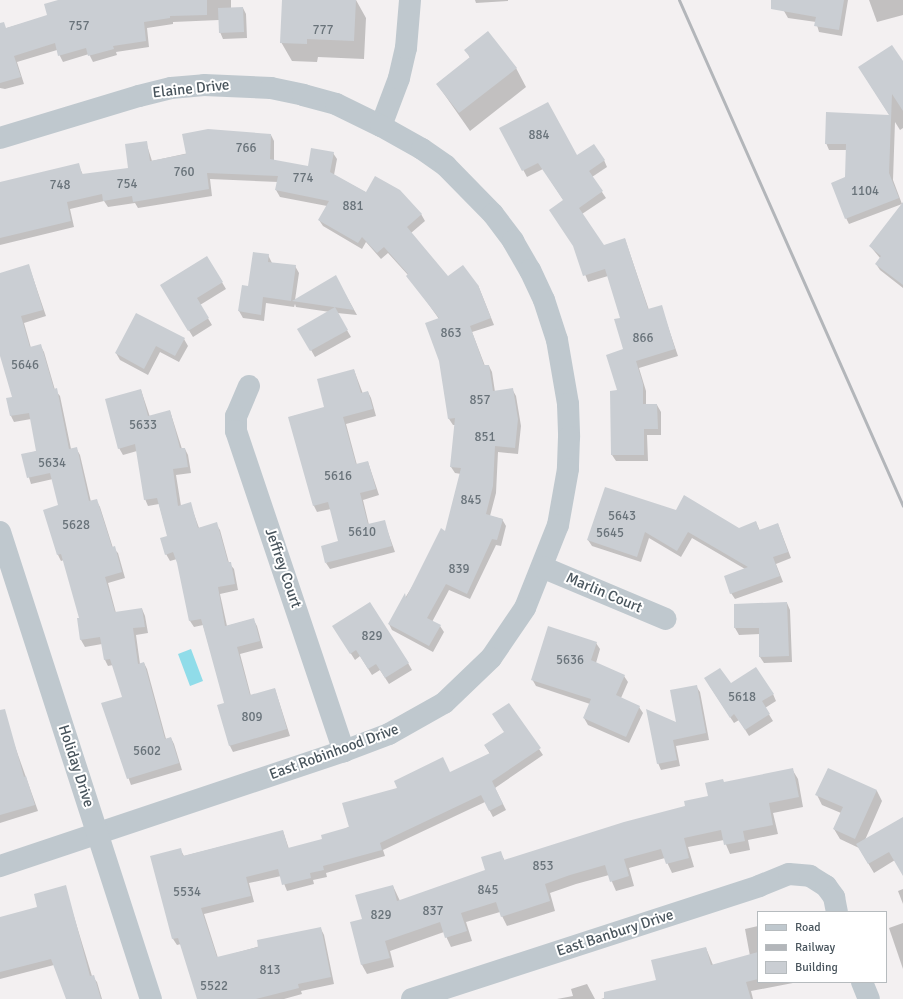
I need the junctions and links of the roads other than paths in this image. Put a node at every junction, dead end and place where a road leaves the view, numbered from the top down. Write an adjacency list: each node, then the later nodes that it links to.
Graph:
1 (410, 0): 2 (street)
2 (381, 126): 3 (street, Elaine Drive); 6 (street, East Robinhood Drive)
3 (0, 138)
4 (249, 386): 8 (street, Jeffrey Court)
5 (0, 532): 9 (street, Holiday Drive)
6 (542, 567): 7 (street, Marlin Court); 8 (street, East Robinhood Drive)
7 (666, 620)
8 (344, 751): 9 (street, East Robinhood Drive)
9 (97, 833): 10 (street, East Robinhood Drive); 13 (street, Holiday Drive)
10 (0, 866)
11 (837, 911): 14 (street, East Banbury Drive)
12 (862, 983): 15 (street)
13 (151, 999)
14 (412, 999)
15 (869, 999)

